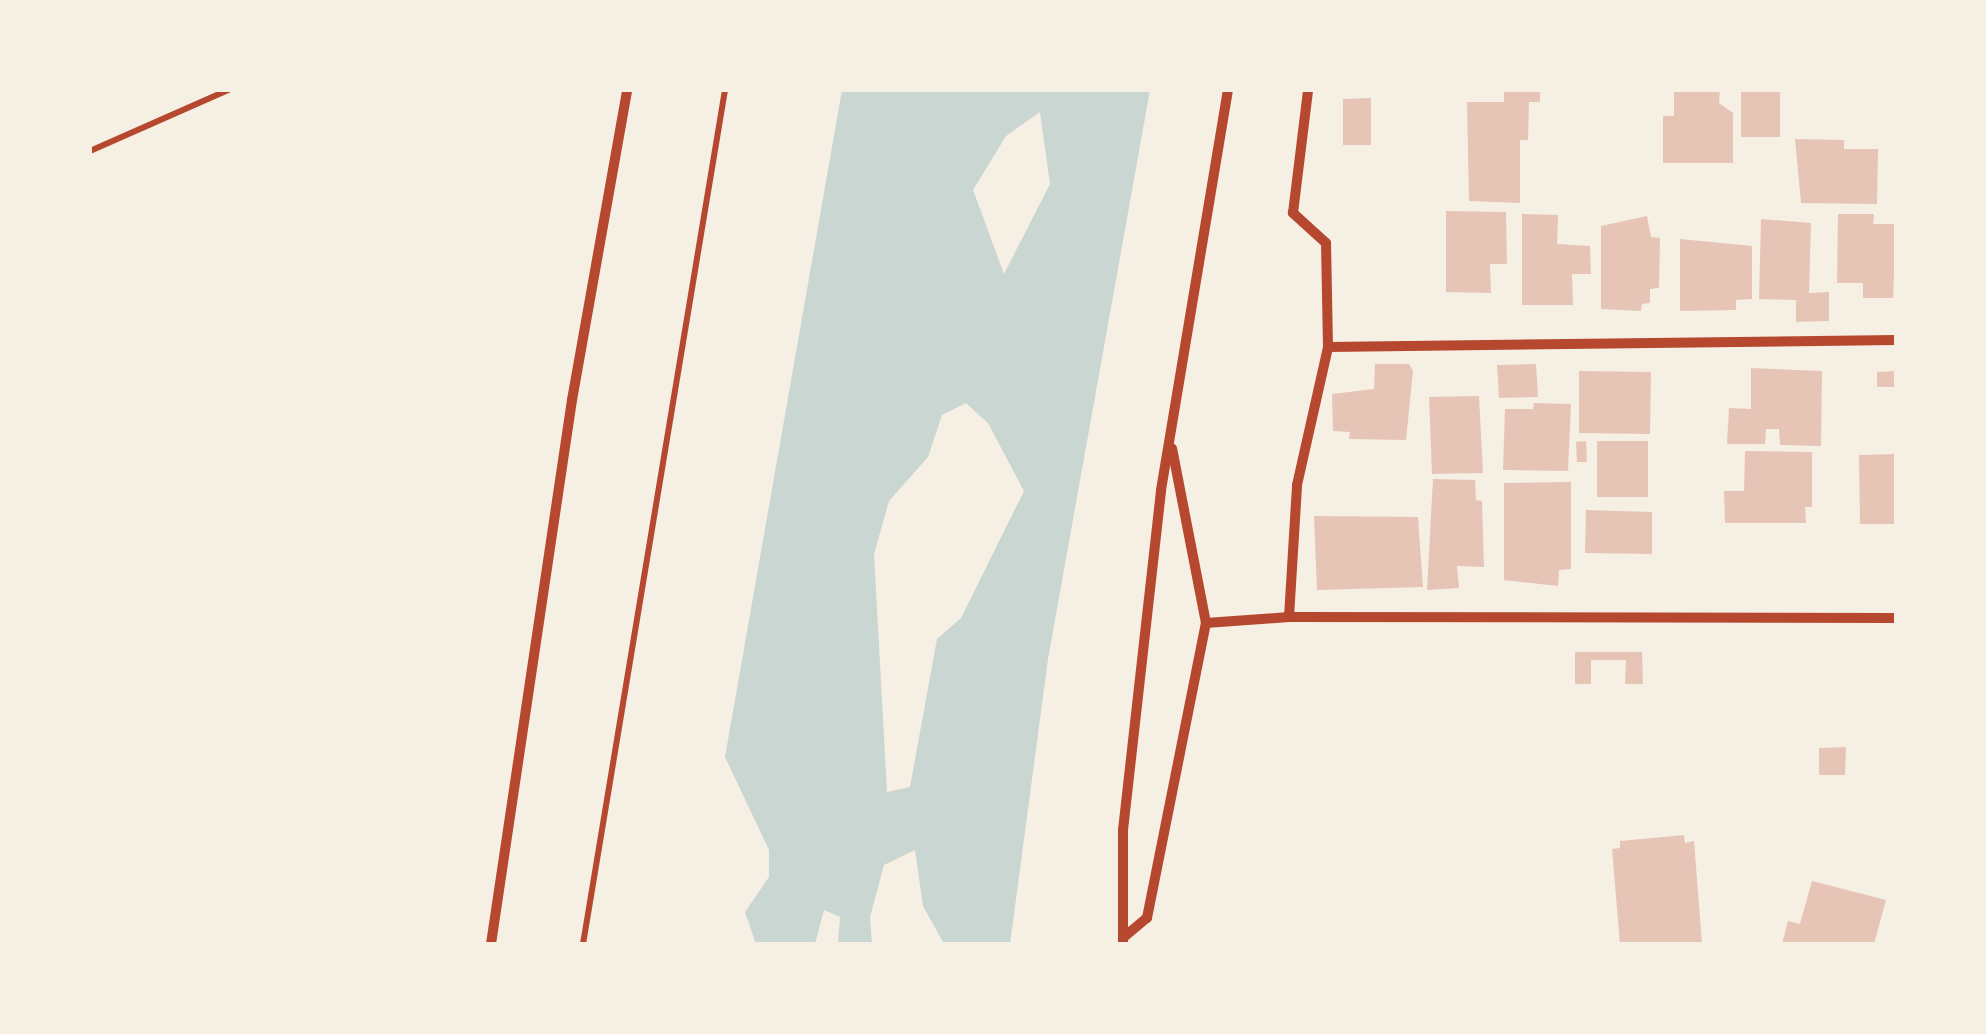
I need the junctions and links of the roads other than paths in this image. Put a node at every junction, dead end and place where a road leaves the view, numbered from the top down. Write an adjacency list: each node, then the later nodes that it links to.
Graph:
1 (627, 90): 11 (street)
2 (1228, 90): 6 (street)
3 (1308, 90): 5 (street)
4 (1896, 340): 5 (street)
5 (1328, 347): 7 (street)
6 (1170, 440): 9 (street); 10 (street)
7 (1289, 617): 8 (street); 9 (street)
8 (1896, 618)
9 (1206, 623): 10 (street)
10 (1124, 941)
11 (491, 944)

